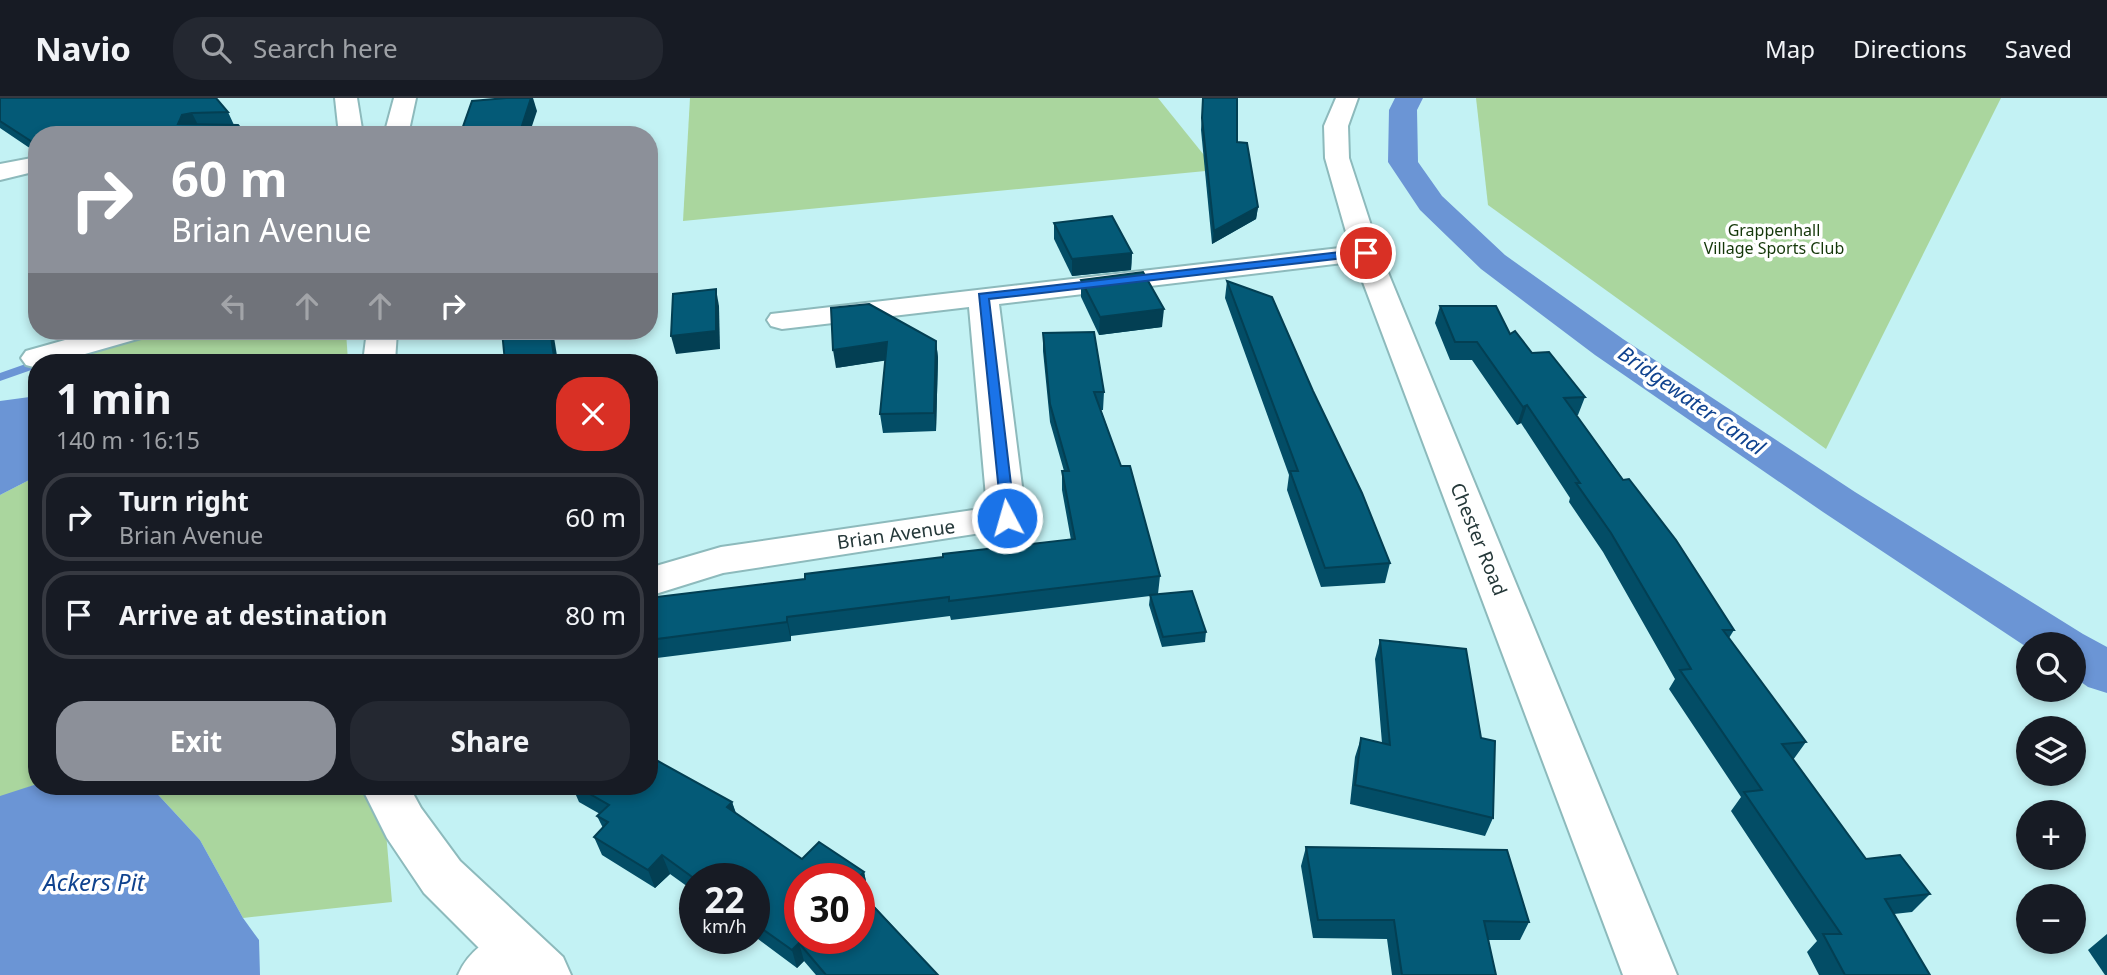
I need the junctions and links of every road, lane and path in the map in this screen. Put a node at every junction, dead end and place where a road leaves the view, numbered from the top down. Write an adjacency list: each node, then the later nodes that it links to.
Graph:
1 (346, 98): 4 (street)
2 (405, 98): 5 (street)
3 (1347, 98): 8 (street, Chester Road)
4 (350, 126)
5 (398, 126)
6 (28, 166): 7 (street)
7 (0, 172)
8 (1366, 253): 9 (street); 16 (street, Chester Road)
9 (983, 296): 10 (street); 13 (street, Brian Avenue)
10 (782, 320)
11 (99, 340): 12 (street)
12 (51, 354)
13 (658, 579)
14 (390, 795): 15 (street)
15 (515, 967)
16 (1650, 975)

